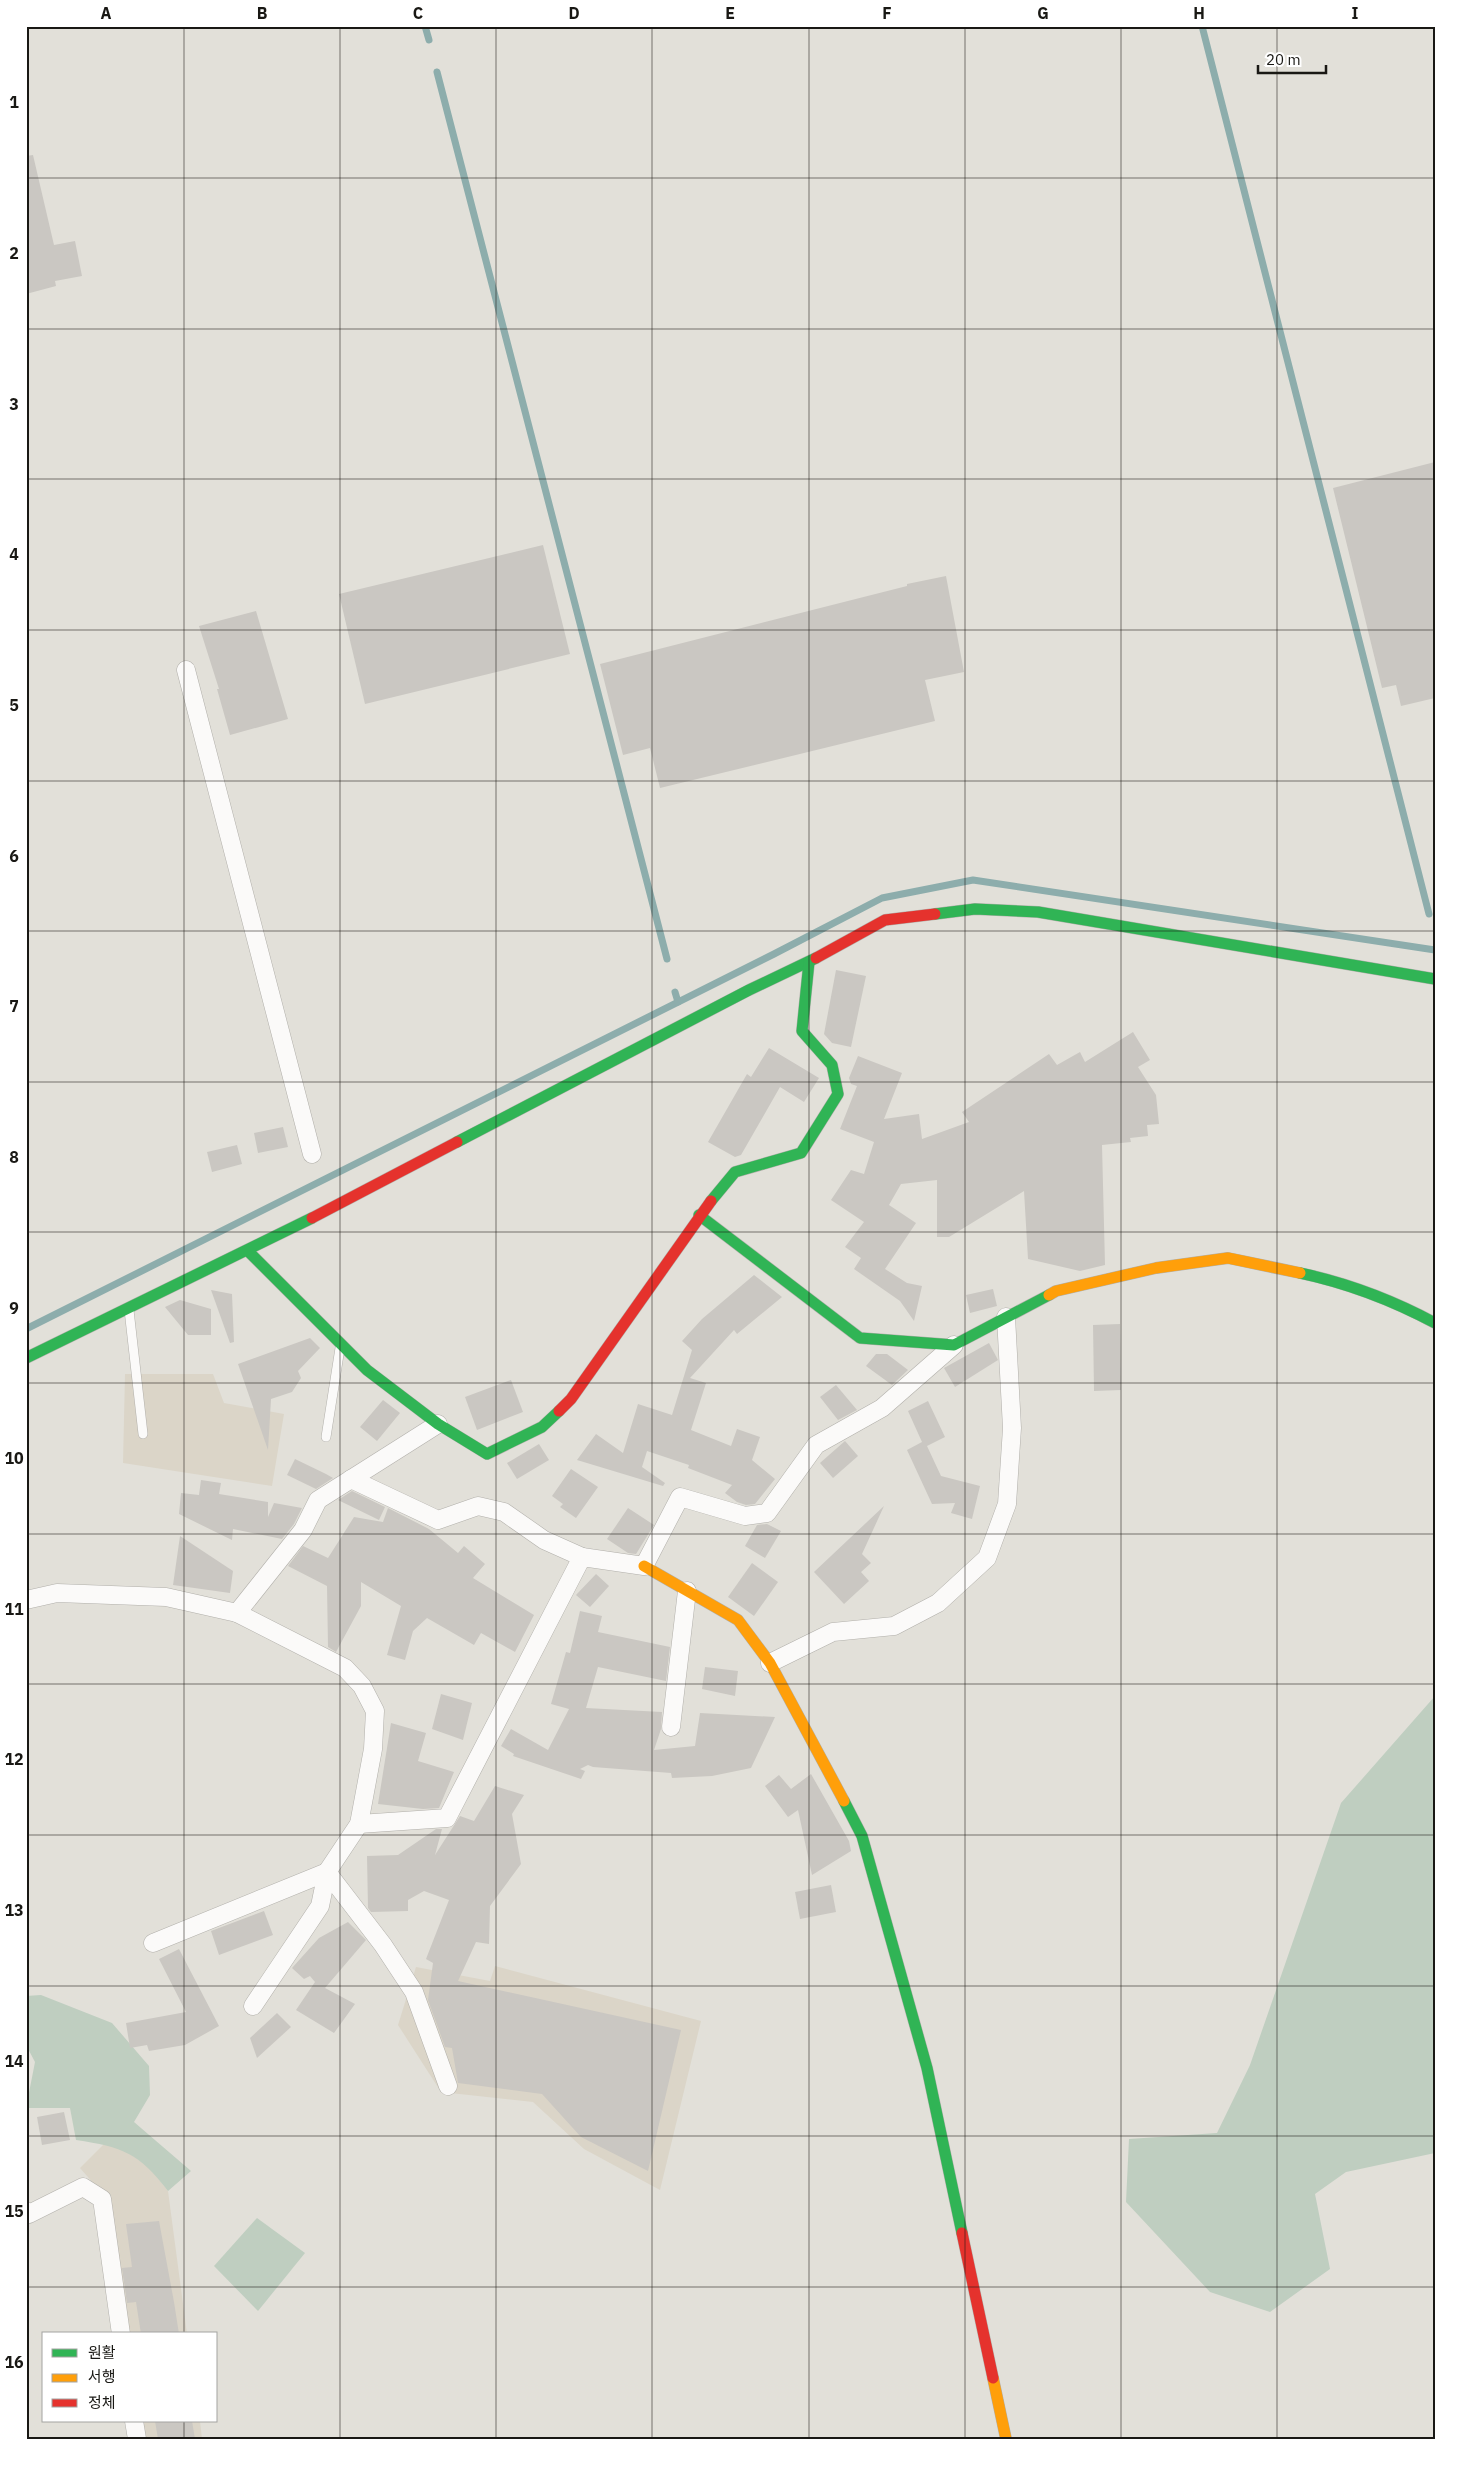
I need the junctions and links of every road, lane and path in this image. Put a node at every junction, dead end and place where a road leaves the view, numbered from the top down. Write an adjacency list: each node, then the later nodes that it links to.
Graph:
1 (186, 670): 4 (street)
2 (809, 962): 3 (street); 5 (street); 6 (street)
3 (1435, 979)
4 (312, 1154)
5 (699, 1215): 11 (street); 13 (street)
6 (248, 1251): 7 (street); 10 (street)
7 (129, 1308): 12 (street); 14 (lane)
8 (1006, 1317): 9 (street); 11 (street); 22 (street)
9 (1435, 1322)
10 (341, 1342): 13 (street); 15 (lane)
11 (954, 1345): 18 (street)
12 (26, 1358)
13 (438, 1424): 16 (street)
14 (143, 1434)
15 (326, 1437)
16 (351, 1479): 17 (street); 21 (street)
17 (582, 1556): 18 (street); 24 (street)
18 (644, 1566): 19 (street)
19 (687, 1591): 22 (street); 23 (street)
20 (26, 1600): 21 (street)
21 (237, 1613): 24 (street)
22 (770, 1663): 33 (street)
23 (672, 1727)
24 (358, 1824): 25 (street)
25 (327, 1872): 26 (street); 27 (street); 28 (street)
26 (153, 1943)
27 (253, 2006)
28 (448, 2086)
29 (26, 2211): 30 (street)
30 (121, 2332)
31 (134, 2422): 32 (street)
32 (137, 2439)
33 (1006, 2439)

